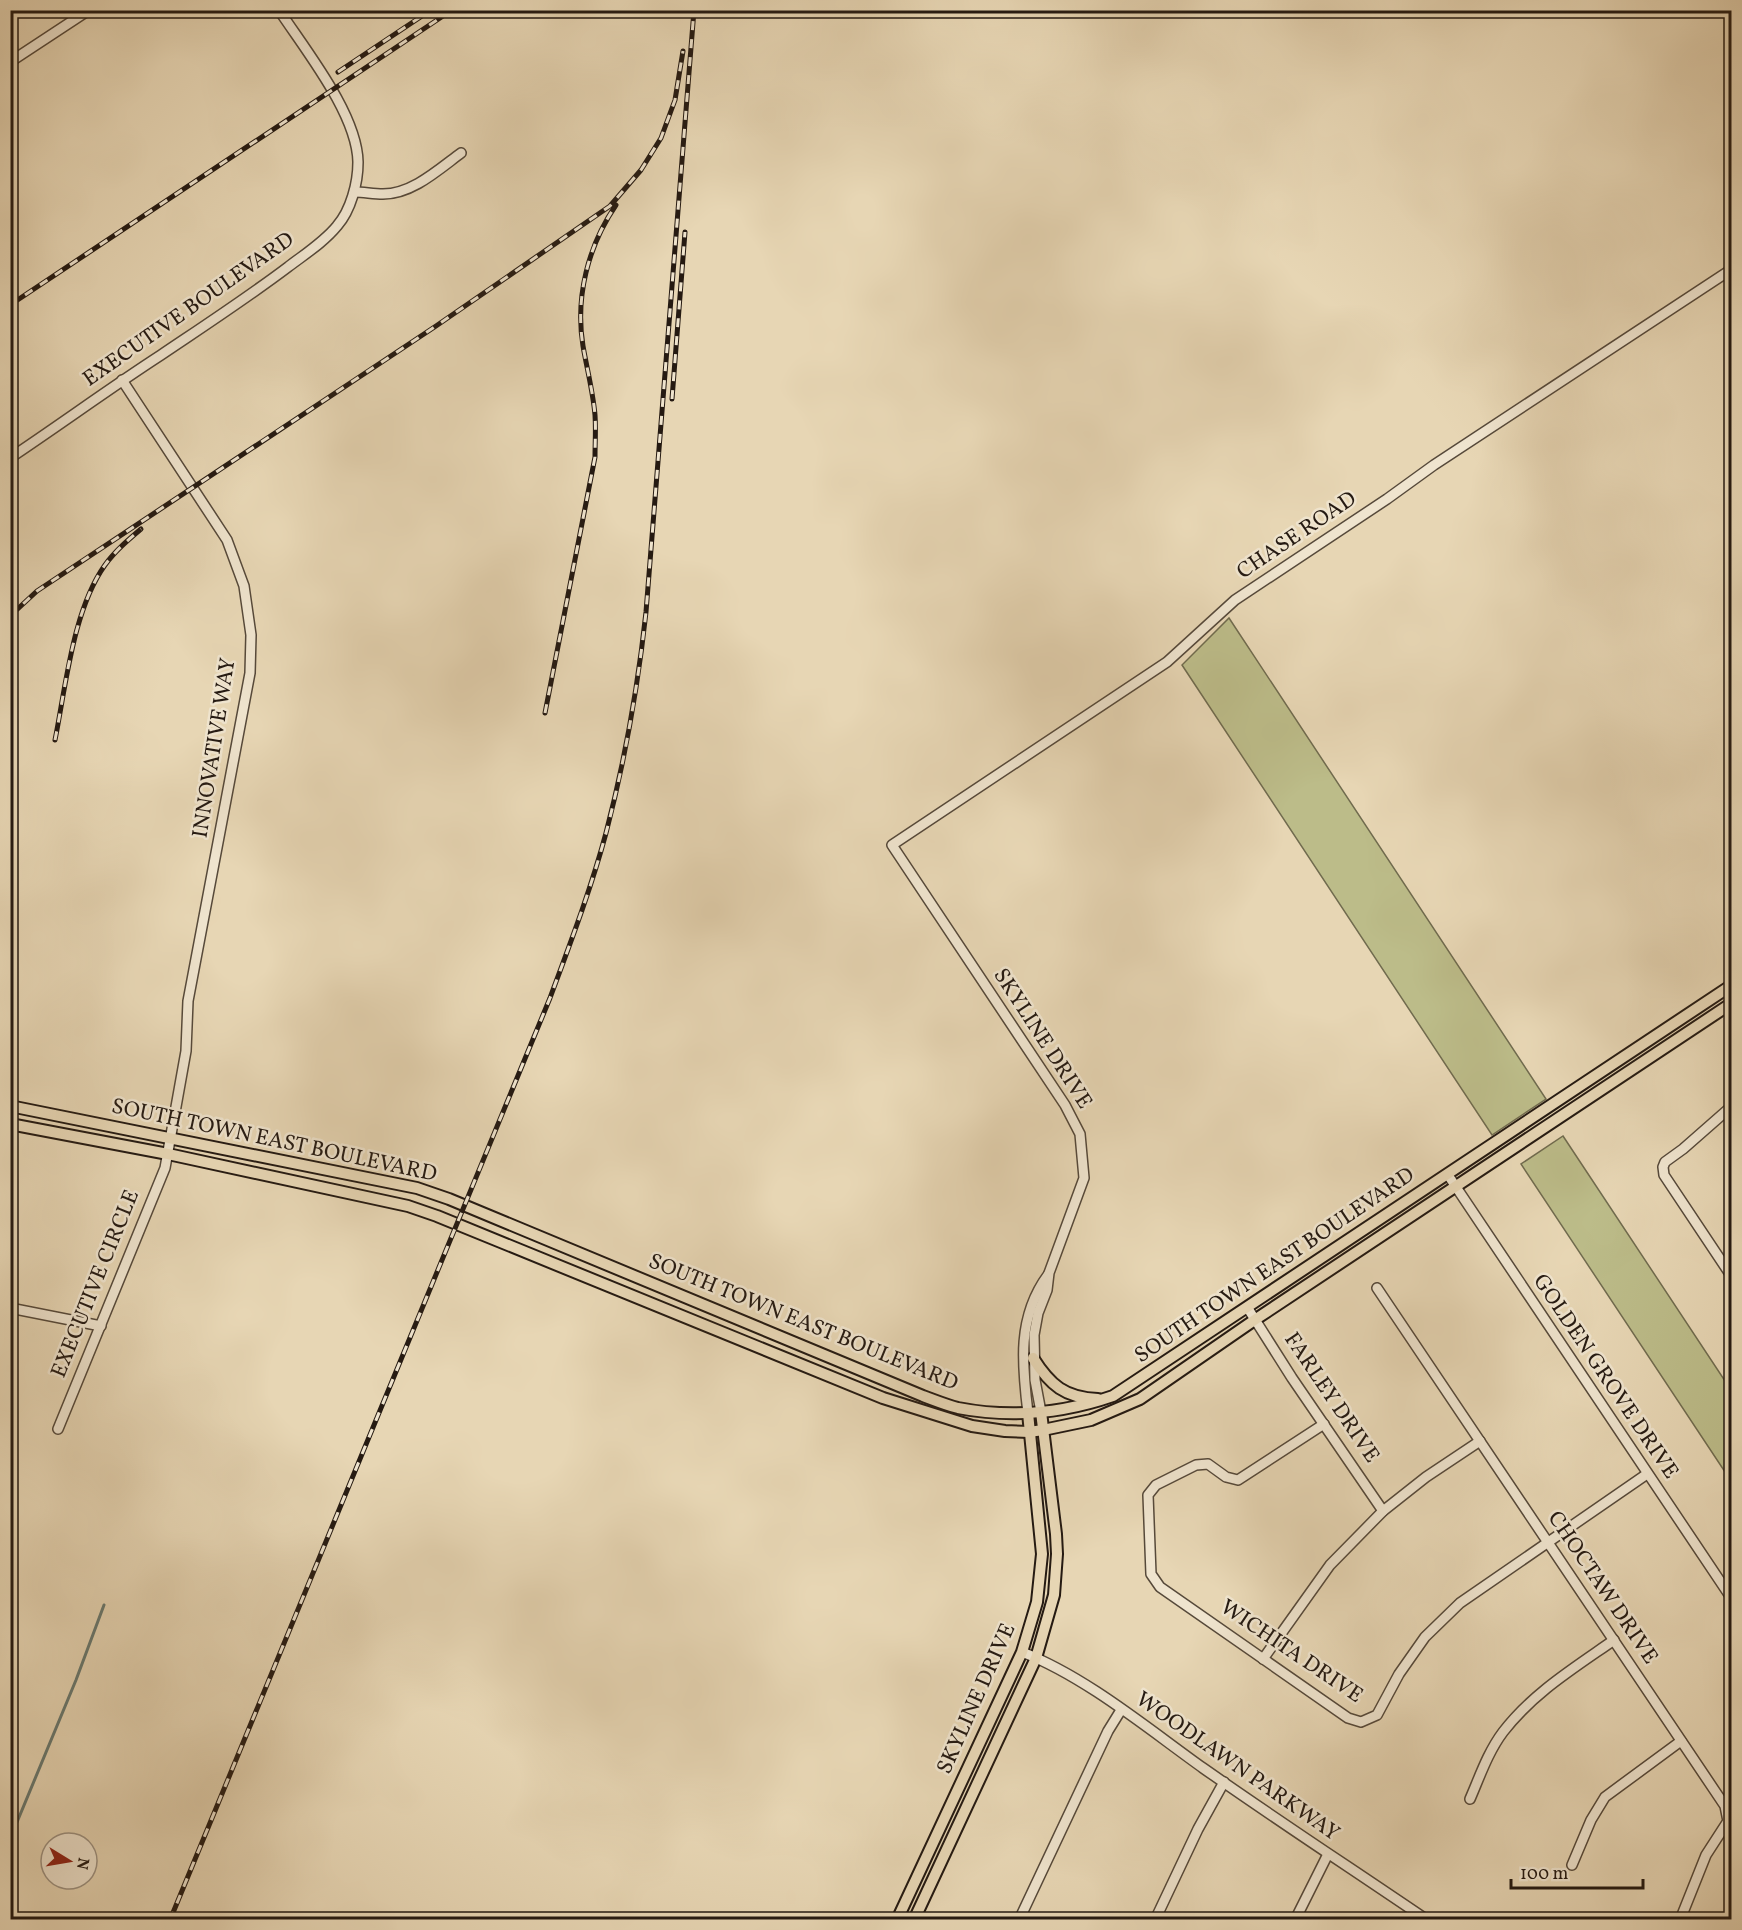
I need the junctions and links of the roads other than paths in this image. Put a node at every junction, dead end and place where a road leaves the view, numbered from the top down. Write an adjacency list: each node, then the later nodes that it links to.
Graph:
1 (89, 10): 3 (street)
2 (279, 10): 5 (street, EXECUTIVE BOULEVARD)
3 (10, 62)
4 (460, 153): 5 (street)
5 (354, 192): 7 (street, EXECUTIVE BOULEVARD)
6 (1731, 269): 9 (street, CHASE ROAD)
7 (122, 380): 8 (street, EXECUTIVE BOULEVARD); 15 (street, INNOVATIVE WAY)
8 (10, 458)
9 (892, 845): 21 (street, SKYLINE DRIVE)
10 (1731, 985): 18 (main road, SOUTH TOWN EAST BOULEVARD)
11 (1731, 1003): 20 (main road, SOUTH TOWN EAST BOULEVARD)
12 (10, 1106): 15 (main road, SOUTH TOWN EAST BOULEVARD)
13 (1731, 1106): 22 (street)
14 (10, 1124): 16 (main road, SOUTH TOWN EAST BOULEVARD)
15 (171, 1137): 16 (street, INNOVATIVE WAY); 17 (main road, SOUTH TOWN EAST BOULEVARD)
16 (168, 1154): 19 (main road, SOUTH TOWN EAST BOULEVARD); 27 (street, EXECUTIVE CIRCLE)
17 (305, 1164): 19 (main road); 31 (main road, SOUTH TOWN EAST BOULEVARD)
18 (1448, 1175): 20 (street, GOLDEN GROVE DRIVE); 24 (main road, SOUTH TOWN EAST BOULEVARD)
19 (302, 1183): 35 (main road, SOUTH TOWN EAST BOULEVARD)
20 (1456, 1188): 26 (main road, SOUTH TOWN EAST BOULEVARD); 37 (street, GOLDEN GROVE DRIVE)
21 (1049, 1273): 28 (street, SKYLINE DRIVE); 31 (street, SKYLINE DRIVE)
22 (1731, 1277)
23 (1377, 1288): 36 (street, CHOCTAW DRIVE)
24 (1247, 1307): 26 (street, FARLEY DRIVE); 29 (main road, SOUTH TOWN EAST BOULEVARD)
25 (10, 1308): 27 (street)
26 (1256, 1319): 32 (street, FARLEY DRIVE); 34 (main road, SOUTH TOWN EAST BOULEVARD)
27 (101, 1326): 33 (street, EXECUTIVE CIRCLE)
28 (1033, 1358): 29 (main road); 30 (street, SKYLINE DRIVE)
29 (1104, 1399): 30 (main road, SOUTH TOWN EAST BOULEVARD)
30 (1041, 1412): 31 (main road, SOUTH TOWN EAST BOULEVARD); 34 (main road, SKYLINE DRIVE)
31 (1028, 1413): 35 (main road, SKYLINE DRIVE)
32 (1324, 1424): 38 (street, FARLEY DRIVE); 44 (street, WICHITA DRIVE)
33 (58, 1429)
34 (1043, 1430): 35 (main road, SOUTH TOWN EAST BOULEVARD); 43 (main road, SKYLINE DRIVE)
35 (1029, 1432): 42 (main road, SKYLINE DRIVE)
36 (1480, 1441): 38 (street); 39 (street, CHOCTAW DRIVE)
37 (1647, 1474): 39 (street, WICHITA DRIVE); 40 (street, GOLDEN GROVE DRIVE)
38 (1383, 1511): 44 (street)
39 (1547, 1541): 41 (street, CHOCTAW DRIVE); 44 (street, WICHITA DRIVE)
40 (1731, 1599)
41 (1614, 1640): 46 (street, CHOCTAW DRIVE); 48 (street)
42 (1022, 1652): 43 (street, WOODLAWN PARKWAY); 51 (main road, SKYLINE DRIVE)
43 (1036, 1658): 45 (street, WOODLAWN PARKWAY); 52 (main road, SKYLINE DRIVE)
44 (1263, 1659)
45 (1121, 1710): 47 (street, WOODLAWN PARKWAY); 53 (street)
46 (1681, 1741): 50 (street); 57 (street, CHOCTAW DRIVE)
47 (1224, 1782): 49 (street, WOODLAWN PARKWAY); 54 (street)
48 (1470, 1798)
49 (1328, 1854): 55 (street); 56 (street, WOODLAWN PARKWAY)
50 (1572, 1865)
51 (897, 1920)
52 (914, 1920)
53 (1019, 1920)
54 (1155, 1920)
55 (1295, 1920)
56 (1427, 1920)
57 (1680, 1920)

